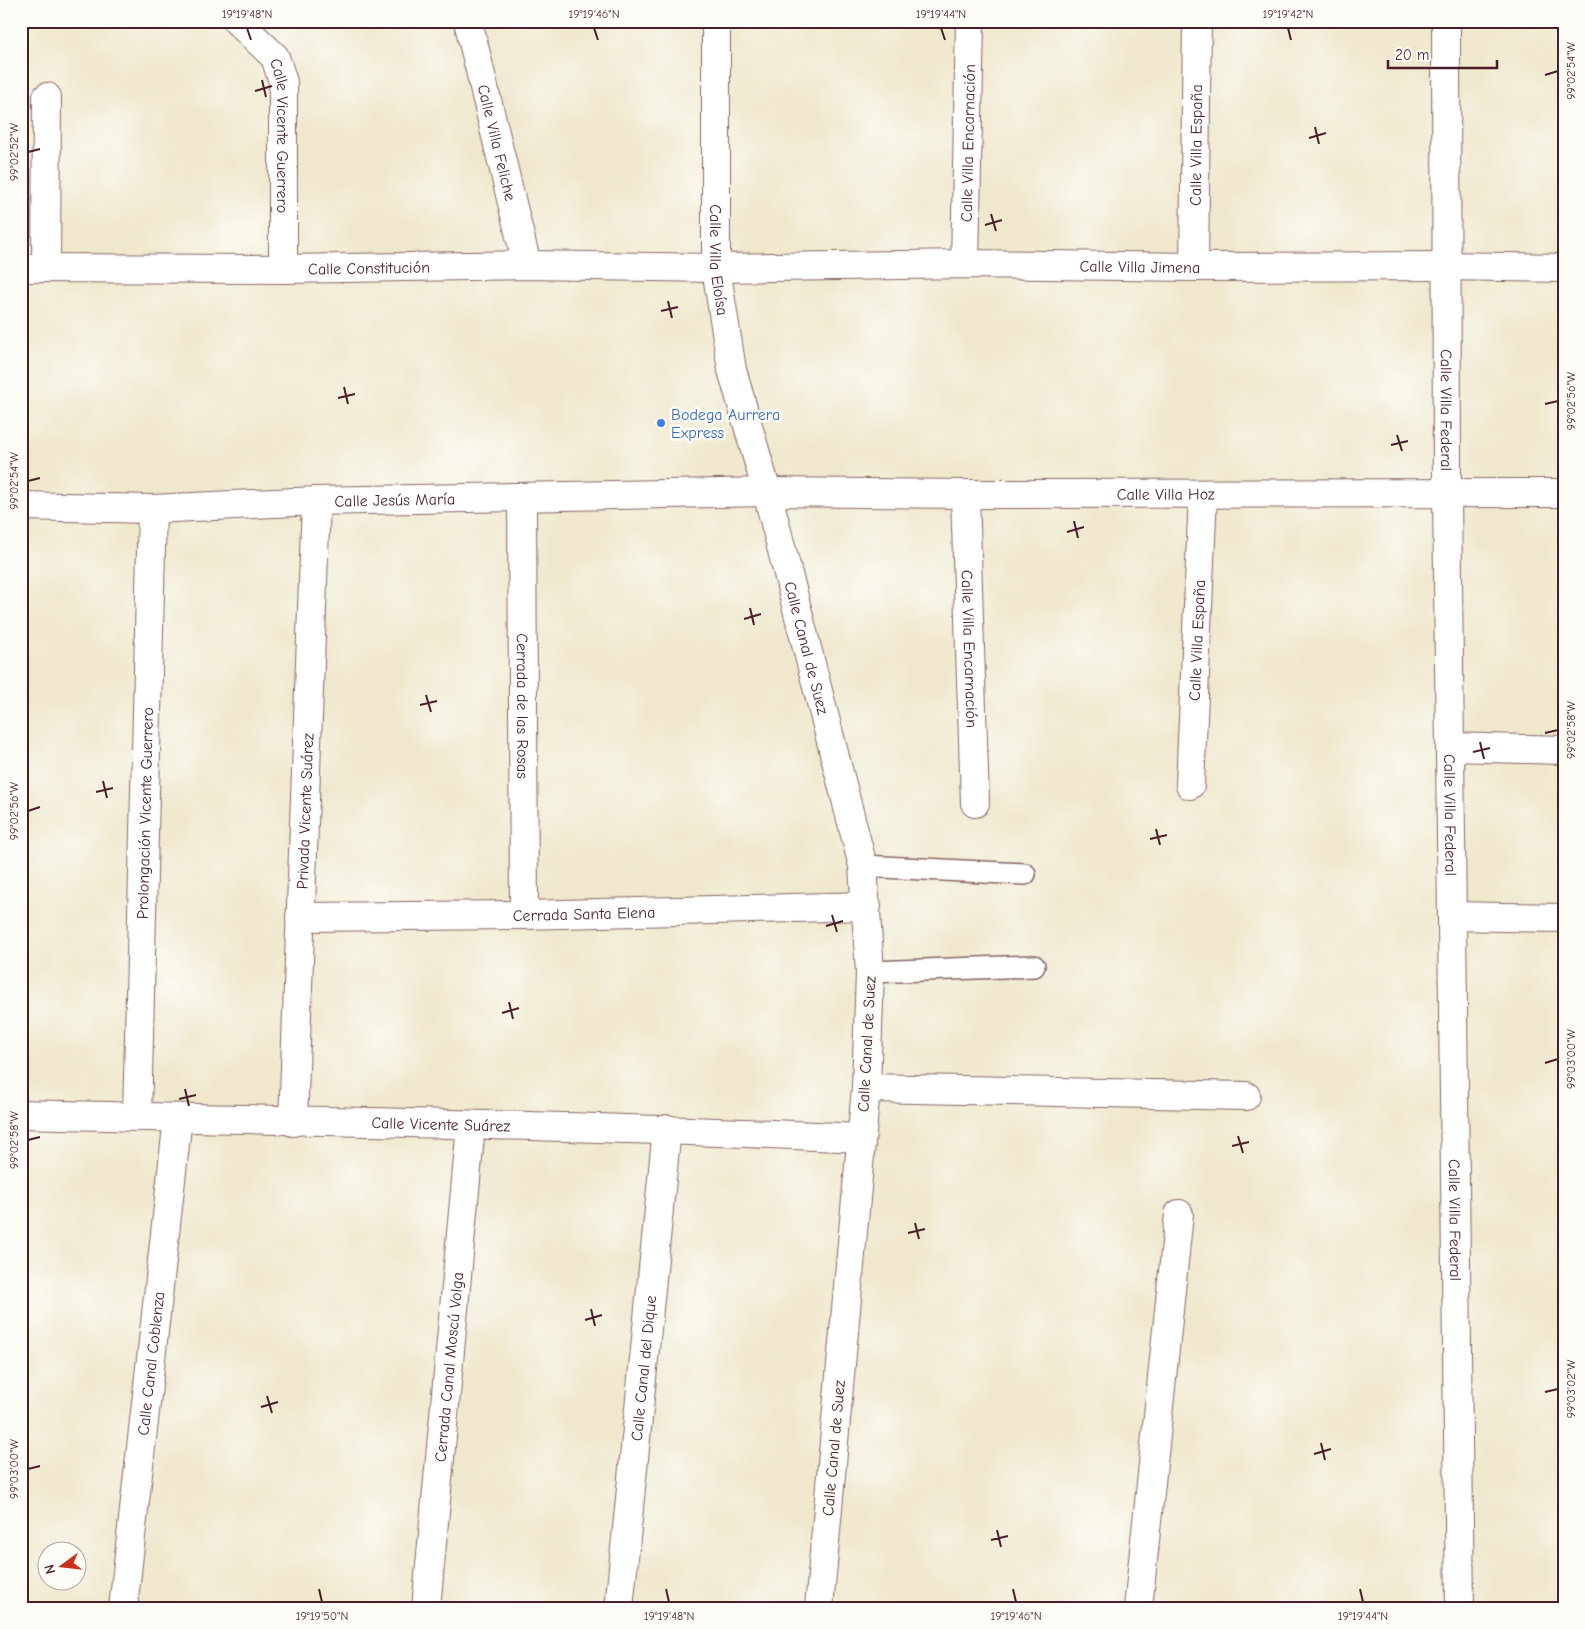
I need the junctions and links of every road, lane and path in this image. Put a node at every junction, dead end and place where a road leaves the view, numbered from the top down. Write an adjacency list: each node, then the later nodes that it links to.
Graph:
1 (237, 21): 15 (street, Calle Vicente Guerrero)
2 (468, 21): 9 (street, Calle Villa Feliche)
3 (716, 21): 12 (street, Calle Villa Eloísa)
4 (970, 21): 8 (street, Calle Villa Encarnación)
5 (1197, 21): 13 (street, Calle Villa España)
6 (1446, 21): 10 (street, Calle Villa Federal)
7 (47, 96): 11 (street)
8 (965, 264): 12 (street, Calle Villa Jimena); 13 (street, Calle Villa Jimena)
9 (526, 265): 12 (street, Calle Constitución); 15 (street, Calle Constitución)
10 (1446, 266): 13 (street, Calle Villa Jimena); 14 (street, Calle Villa Jimena); 19 (street, Calle Villa Federal)
11 (34, 267): 15 (street, Calle Constitución)
12 (716, 268): 16 (street, Calle Villa Eloísa)
13 (1194, 268)
14 (1564, 268)
15 (283, 269)
16 (767, 492): 18 (street, Calle Villa Hoz); 21 (street, Calle Jesús María); 29 (street, Calle Canal de Suez)
17 (1564, 493): 19 (street, Calle Villa Hoz)
18 (965, 494): 20 (street, Calle Villa Hoz); 28 (street, Calle Villa Encarnación)
19 (1447, 494): 20 (street, Calle Villa Hoz); 25 (street, Calle Villa Federal)
20 (1202, 495): 27 (street, Calle Villa España)
21 (522, 497): 22 (street, Calle Jesús María); 32 (street, Cerrada de las Rosas)
22 (316, 501): 24 (street, Calle Jesús María); 34 (street, Privada Vicente Suárez)
23 (21, 506): 24 (street, Calle Jesús María)
24 (152, 509): 41 (street, Prolongación Vicente Guerrero)
25 (1451, 748): 26 (street); 33 (street, Calle Villa Federal)
26 (1564, 750)
27 (1190, 785)
28 (975, 803)
29 (863, 866): 30 (lane); 31 (street, Calle Canal de Suez)
30 (1024, 874)
31 (867, 906): 32 (street, Cerrada Santa Elena); 37 (street, Calle Canal de Suez)
32 (524, 915): 34 (street, Cerrada Santa Elena)
33 (1452, 916): 35 (street); 53 (street, Calle Villa Federal)
34 (300, 917): 43 (street, Privada Vicente Suárez)
35 (1564, 918)
36 (1034, 966): 37 (lane)
37 (870, 972): 38 (street, Calle Canal de Suez)
38 (866, 1088): 39 (street); 46 (street, Calle Canal de Suez)
39 (1246, 1096)
40 (21, 1114): 41 (street, Calle Vicente Suárez)
41 (137, 1117): 42 (street, Calle Vicente Suárez)
42 (178, 1118): 43 (street, Calle Vicente Suárez); 48 (street, Calle Canal Coblenza)
43 (293, 1122): 44 (street, Calle Vicente Suárez)
44 (471, 1126): 45 (street, Calle Vicente Suárez); 49 (street, Cerrada Canal Moscú Volga)
45 (668, 1129): 46 (street, Calle Vicente Suárez); 50 (street, Calle Canal del Dique)
46 (860, 1138): 51 (street, Calle Canal de Suez)
47 (1179, 1214): 52 (street)
48 (123, 1608)
49 (426, 1608)
50 (619, 1608)
51 (819, 1608)
52 (1138, 1608)
53 (1460, 1608)

